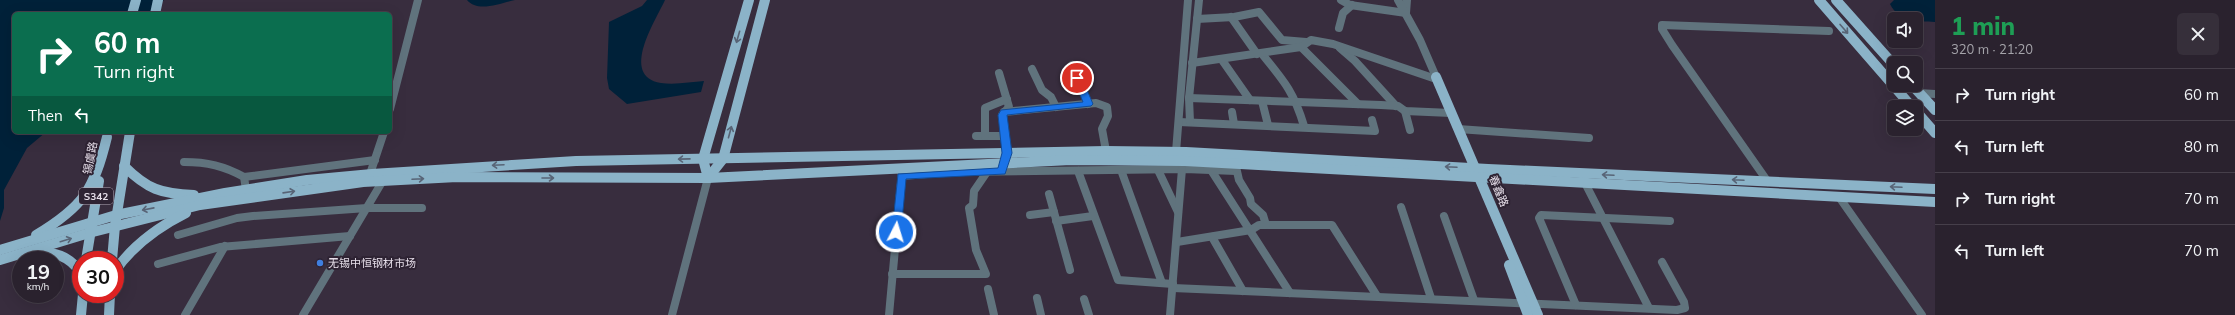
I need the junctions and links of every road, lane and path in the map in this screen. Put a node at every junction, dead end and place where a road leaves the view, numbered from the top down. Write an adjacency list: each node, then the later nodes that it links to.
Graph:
1 (136, 0): 14 (main road)
2 (158, 0): 15 (main road)
3 (418, 0): 37 (street)
4 (749, 0): 68 (main road, one-way to 68)
5 (765, 0): 69 (main road, one-way to 5)
6 (1188, 0): 51 (street)
7 (1198, 0): 18 (street)
8 (1341, 0): 13 (street)
9 (1398, 0): 16 (street)
10 (1407, 0): 16 (street)
11 (1819, 0): 36 (main road, one-way to 36)
12 (1836, 0): 24 (main road)
13 (1352, 5): 16 (street); 19 (street)
14 (133, 12)
15 (155, 12)
16 (1406, 13): 30 (street)
17 (1231, 17): 18 (street); 21 (street); 23 (street)
18 (1197, 19): 26 (street)
19 (1339, 28)
20 (1829, 31): 87 (street)
21 (1304, 44): 22 (street); 23 (street); 41 (street)
22 (1337, 45): 30 (street); 42 (street)
23 (1260, 54): 25 (street); 39 (street)
24 (1887, 57)
25 (1222, 60): 26 (street); 35 (street)
26 (1192, 63): 34 (street)
27 (1072, 65): 40 (street)
28 (1032, 69): 43 (street)
29 (999, 73): 33 (street)
30 (1435, 75): 48 (main road, 春鑫路)
31 (1920, 93): 32 (street); 44 (main road)
32 (1935, 94)
33 (1007, 98): 46 (street); 63 (street)
34 (1189, 98): 35 (street); 52 (street)
35 (1250, 100): 38 (street)
36 (1906, 100)
37 (392, 101)
38 (1262, 101): 39 (street); 54 (street)
39 (1297, 102): 41 (street); 55 (street)
40 (1088, 104): 43 (street); 66 (street)
41 (1358, 104): 42 (street)
42 (1396, 106): 45 (street)
43 (1056, 107): 46 (street)
44 (1935, 110)
45 (1405, 111): 48 (street); 57 (street)
46 (1004, 112): 64 (street)
47 (1232, 112): 53 (street)
48 (1451, 113): 56 (main road, 春鑫路)
49 (1923, 119): 58 (main road)
50 (1372, 120): 55 (street)
51 (1179, 122): 52 (street); 67 (street)
52 (1190, 122): 53 (street)
53 (1234, 124): 54 (street)
54 (1268, 125): 55 (street)
55 (1304, 126)
56 (1458, 129): 65 (street); 83 (main road, 春鑫路)
57 (1410, 130)
58 (1935, 133)
59 (108, 134): 107 (main road, 锡虞路 / S342); 120 (main road)
60 (130, 134): 73 (main road, S342)
61 (383, 134): 70 (street)
62 (976, 136): 63 (street)
63 (984, 136): 64 (street)
64 (1004, 136): 72 (street)
65 (1589, 138)
66 (1106, 151): 67 (main road); 72 (main road)
67 (1176, 152): 83 (main road, one-way to 67)
68 (703, 159): 69 (main road); 85 (main road, one-way to 85); 86 (main road)
69 (723, 159): 72 (main road); 86 (main road)
70 (375, 160): 82 (street); 84 (street)
71 (184, 162): 84 (street)
72 (1004, 162): 74 (main road); 79 (street); 80 (main road); 81 (street)
73 (124, 166): 93 (main road); 100 (main road, S342)
74 (1236, 168): 78 (street); 83 (main road); 108 (street)
75 (1182, 169): 77 (street); 78 (street); 99 (street)
76 (1121, 170): 77 (street); 79 (street); 126 (street)
77 (1158, 170): 99 (street)
78 (1211, 170): 110 (street)
79 (1078, 171): 102 (street)
80 (902, 172): 81 (street); 86 (main road); 125 (street)
81 (987, 172): 125 (street)
82 (370, 174): 85 (main road); 90 (main road)
83 (1477, 174): 87 (main road, one-way to 83); 88 (main road); 138 (main road, 春鑫路)
84 (244, 177): 90 (street)
85 (385, 177): 86 (main road, one-way to 86); 93 (main road, one-way to 85); 96 (street)
86 (708, 178): 145 (street)
87 (1768, 182): 89 (main road, one-way to 87)
88 (1585, 183): 92 (main road); 104 (street)
89 (1935, 189)
90 (246, 190): 93 (main road)
91 (1049, 194): 98 (street)
92 (1839, 197): 94 (main road); 153 (street)
93 (210, 200): 100 (main road, one-way to 100); 109 (main road); 121 (main road)
94 (1935, 202)
95 (1402, 207): 133 (street)
96 (367, 208): 97 (street); 112 (street); 113 (street)
97 (422, 208)
98 (1054, 212): 101 (street); 105 (street)
99 (1179, 214): 115 (street)
100 (116, 215): 107 (main road); 109 (main road, S342)
101 (1030, 215)
102 (1093, 216): 105 (street); 126 (street)
103 (1444, 216): 135 (street)
104 (1602, 217): 106 (street); 139 (street); 140 (street)
105 (1056, 221): 124 (street)
106 (1670, 221)
107 (91, 222): 111 (main road, 锡虞路 / S342); 120 (main road)
108 (1266, 225): 110 (street); 131 (street)
109 (114, 226): 111 (main road); 119 (main road, S342)
110 (1252, 230): 114 (street); 130 (street)
111 (89, 233): 117 (main road, one-way to 111); 118 (main road, 锡虞路 / S342)
112 (178, 235)
113 (350, 236): 116 (street); 144 (street)
114 (1212, 237): 115 (street); 129 (street)
115 (1177, 242): 127 (street)
116 (225, 246): 123 (street); 143 (street)
117 (29, 251)
118 (87, 251)
119 (113, 251)
120 (3, 253)
121 (124, 259)
122 (1662, 262): 140 (street)
123 (158, 264)
124 (1070, 270)
125 (892, 274): 146 (street)
126 (1162, 283): 127 (street)
127 (1173, 286): 129 (street); 150 (street)
128 (988, 289): 147 (street)
129 (1243, 291): 130 (street)
130 (1290, 293): 131 (street)
131 (1377, 296): 133 (street)
132 (1037, 298): 148 (street)
133 (1431, 298): 135 (street)
134 (1084, 299): 149 (street)
135 (1474, 300): 138 (street)
136 (82, 303): 141 (main road)
137 (110, 303): 142 (main road)
138 (1528, 303): 139 (street); 151 (main road, 春鑫路); 152 (main road, 春鑫路)
139 (1576, 305): 140 (street)
140 (1649, 308)
141 (81, 315)
142 (109, 315)
143 (185, 315)
144 (302, 315)
145 (672, 315)
146 (889, 315)
147 (994, 315)
148 (1041, 315)
149 (1089, 315)
150 (1170, 315)
151 (1528, 315)
152 (1538, 315)
153 (1922, 315)

